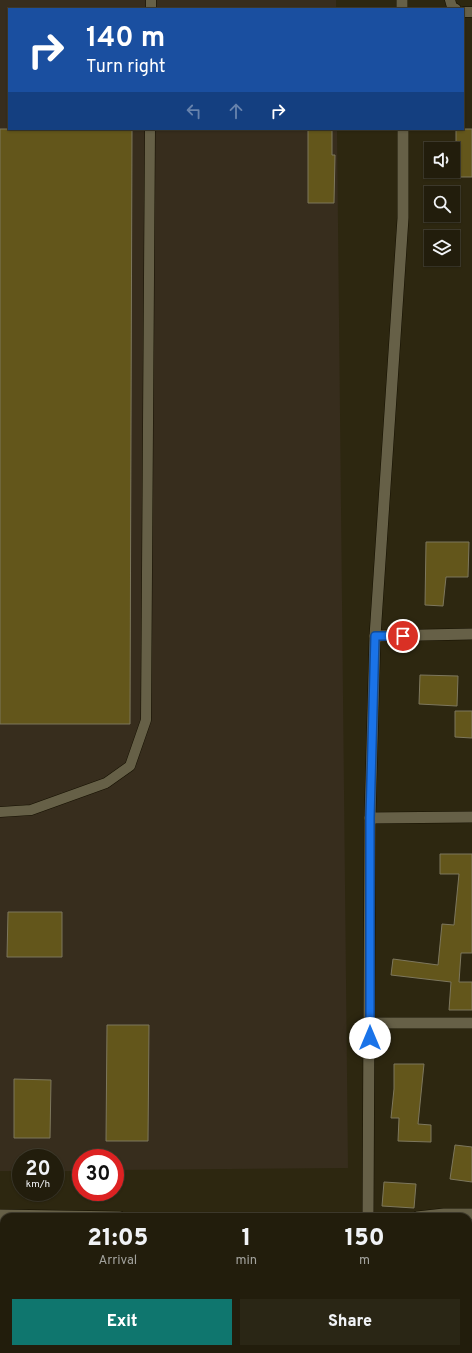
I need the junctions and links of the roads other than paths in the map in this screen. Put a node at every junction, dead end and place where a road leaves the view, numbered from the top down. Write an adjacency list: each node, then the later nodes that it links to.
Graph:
1 (150, 130): 5 (lane)
2 (403, 130): 4 (street)
3 (472, 634): 4 (street)
4 (375, 636): 7 (street)
5 (0, 812)
6 (472, 817): 7 (street)
7 (370, 818): 8 (street)
8 (370, 1023): 9 (street); 10 (street)
9 (472, 1023)
10 (368, 1213)

